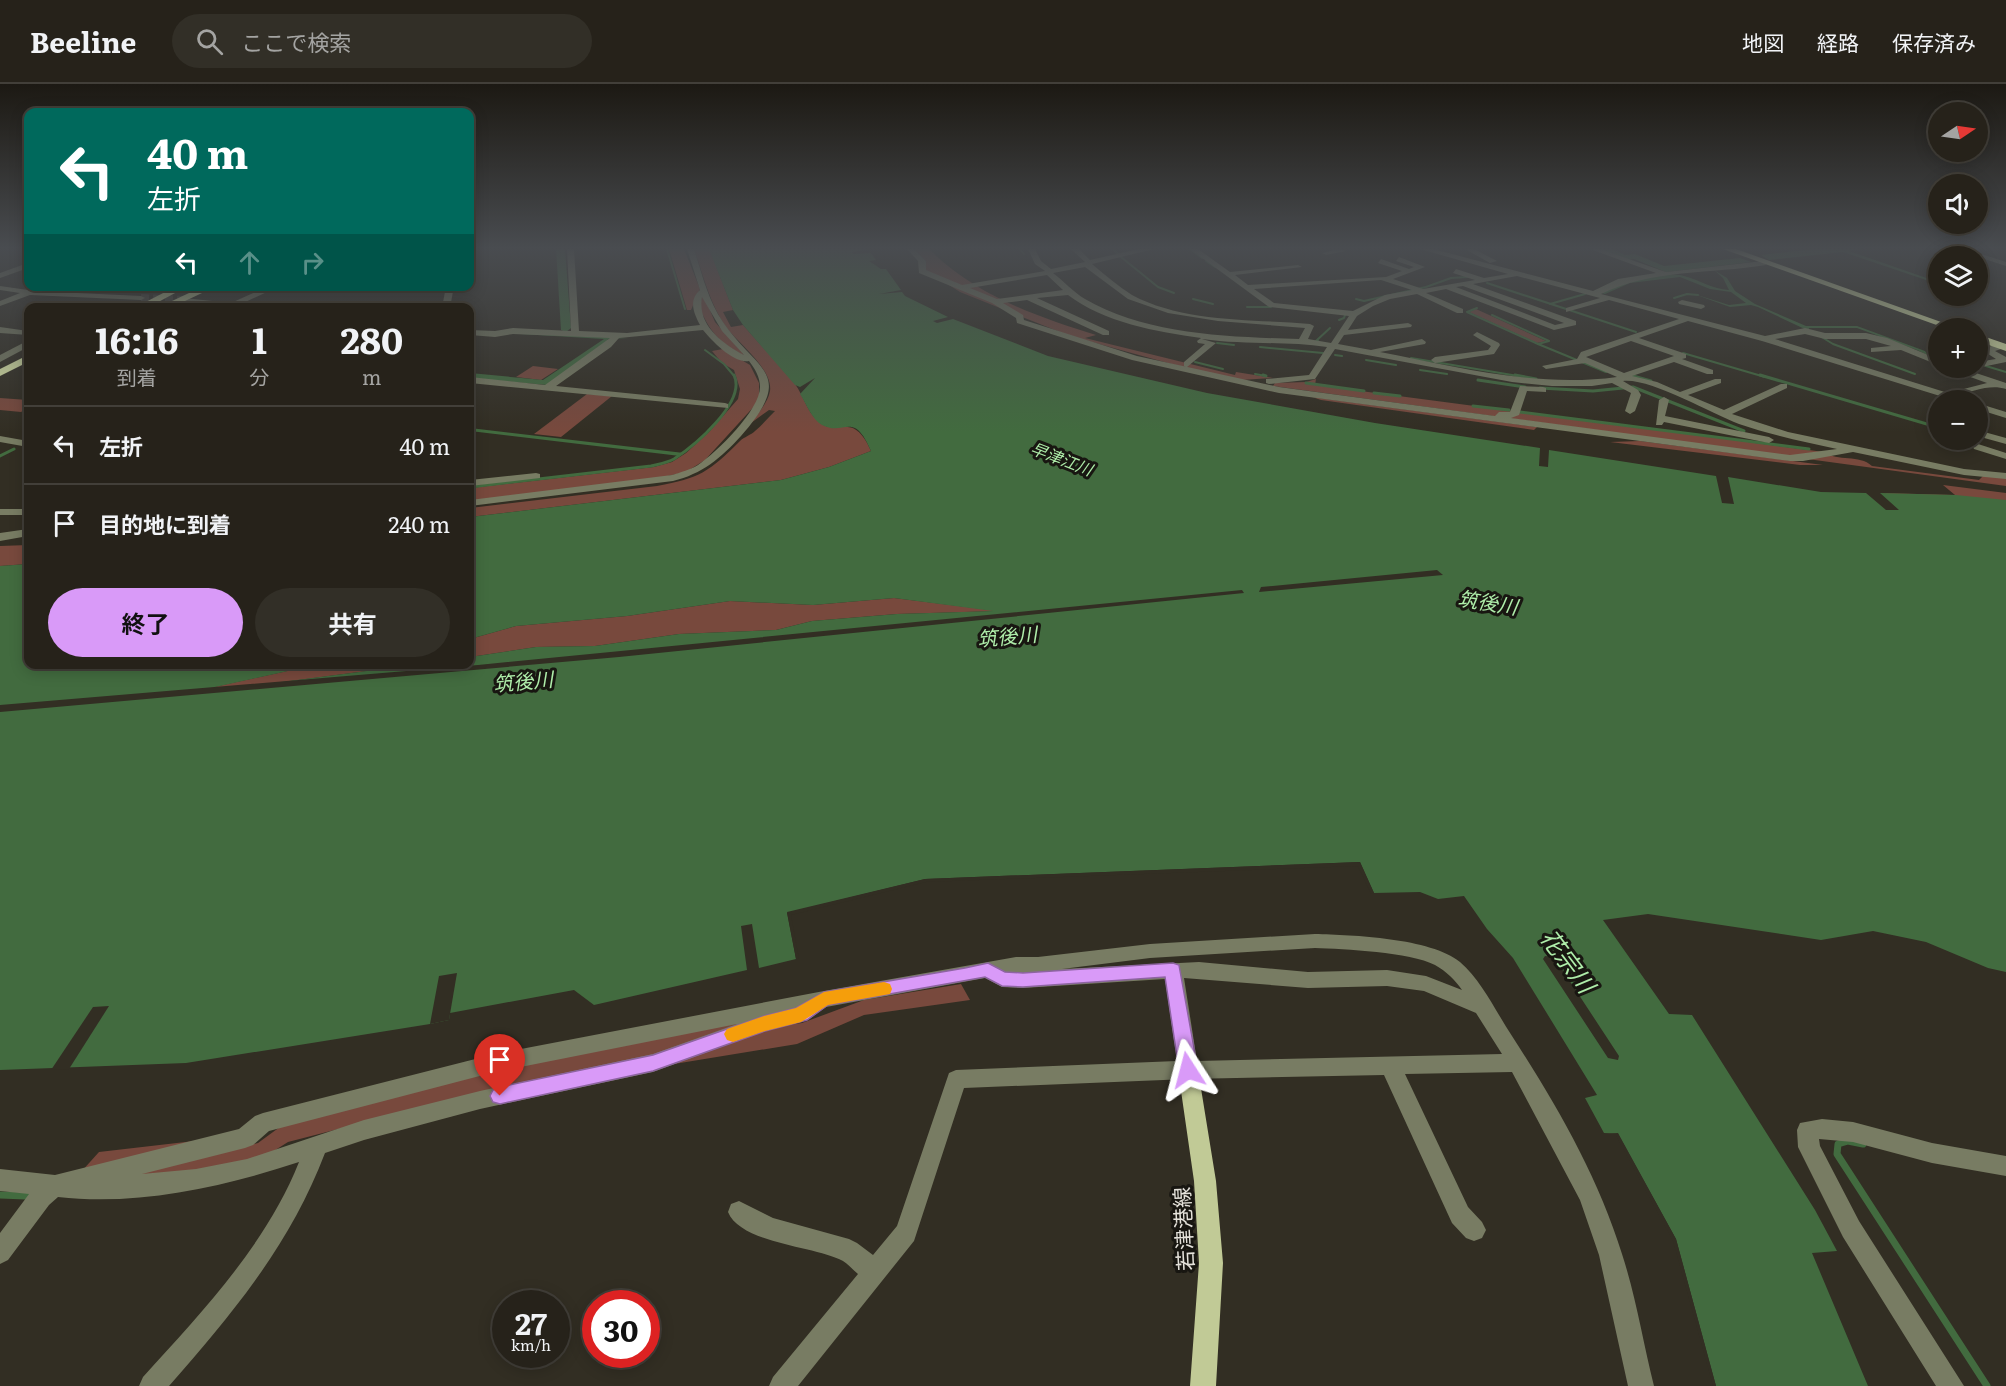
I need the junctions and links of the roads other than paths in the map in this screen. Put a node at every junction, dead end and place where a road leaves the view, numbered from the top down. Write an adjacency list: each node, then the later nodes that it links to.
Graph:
1 (575, 310): 34 (street)
2 (696, 310): 28 (street)
3 (713, 310): 58 (street)
4 (995, 310): 24 (street)
5 (1010, 310): 24 (street)
6 (1016, 310): 37 (street)
7 (1057, 310): 37 (street)
8 (1102, 310): 25 (street)
9 (1172, 310): 22 (street)
10 (1319, 310): 18 (street)
11 (1357, 310): 18 (street)
12 (1376, 310): 18 (street)
13 (1506, 310): 14 (street)
14 (1536, 310)
15 (1657, 310): 19 (street)
16 (1682, 310): 19 (street)
17 (1900, 310): 23 (highway)
18 (1351, 313): 33 (street)
19 (1670, 313): 21 (street)
20 (1314, 317): 27 (street)
21 (1690, 318): 39 (street); 40 (street)
22 (1214, 319): 27 (street); 35 (street)
23 (1928, 319)
24 (1020, 321): 53 (street)
25 (1140, 323): 29 (street); 35 (street)
26 (1408, 325): 33 (street)
27 (1310, 326): 42 (street)
28 (705, 327): 38 (street); 58 (street)
29 (1121, 329)
30 (0, 330): 31 (street)
31 (24, 333)
32 (474, 333): 34 (street)
33 (1342, 333): 46 (street)
34 (574, 334): 38 (street)
35 (1196, 335): 42 (street); 62 (street)
36 (1477, 335): 59 (street)
37 (1093, 337): 53 (street); 62 (street)
38 (614, 338): 77 (street)
39 (1632, 338): 44 (street); 60 (street)
40 (1766, 339): 47 (street); 79 (street)
41 (1988, 341): 48 (highway)
42 (1302, 342): 46 (street)
43 (1422, 342): 52 (street)
44 (1644, 344): 56 (street); 60 (street)
45 (24, 346): 55 (street)
46 (1334, 346): 52 (street); 70 (street)
47 (1901, 347): 49 (street); 54 (street)
48 (2003, 347): 50 (street)
49 (1874, 350)
50 (1988, 350)
51 (1988, 350): 61 (street)
52 (1371, 352): 59 (street)
53 (1122, 354): 74 (street)
54 (1928, 358)
55 (0, 359)
56 (1673, 359): 65 (street); 73 (street)
57 (24, 361): 67 (highway)
58 (754, 362): 99 (street)
59 (1426, 362): 78 (street)
60 (1584, 362): 63 (street); 73 (street)
61 (1988, 363)
62 (1187, 364): 66 (street)
63 (1546, 366)
64 (24, 370): 72 (highway)
65 (1710, 372)
66 (1229, 373)
67 (0, 374)
68 (1983, 378): 75 (street)
69 (474, 380): 77 (street)
70 (1284, 381): 74 (street); 78 (street)
71 (1718, 381): 81 (street)
72 (0, 382)
73 (1625, 382): 78 (street); 81 (street); 85 (street)
74 (1249, 384): 93 (street)
75 (2002, 385): 80 (street)
76 (1784, 386): 86 (street)
77 (547, 388): 83 (street)
78 (1584, 388)
79 (1929, 390)
80 (1965, 390)
81 (1682, 394): 86 (street)
82 (1664, 400): 88 (street)
83 (724, 406)
84 (1988, 409): 87 (street)
85 (1630, 411)
86 (1726, 413): 88 (street)
87 (2006, 415)
88 (1785, 435): 93 (street)
89 (1988, 436): 92 (street)
90 (0, 439): 91 (street)
91 (24, 441)
92 (2006, 441)
93 (1853, 449): 97 (street)
94 (1987, 450): 95 (street)
95 (2006, 456)
96 (536, 476): 98 (street)
97 (2006, 476)
98 (474, 483)
99 (474, 502)
100 (0, 512): 101 (street)
101 (24, 512)
102 (24, 534): 103 (street)
103 (0, 539): 104 (street)
104 (24, 540)
105 (988, 969): 106 (street); 107 (street); 108 (street)
106 (1173, 970): 108 (street); 111 (street)
107 (824, 999): 112 (street); 115 (street)
108 (1482, 1006): 109 (street)
109 (1518, 1063): 110 (street); 123 (street)
110 (1390, 1065): 111 (street); 117 (street)
111 (1188, 1070): 119 (street); 122 (main road, 若津港線)
112 (316, 1147): 115 (street); 120 (street)
113 (2006, 1166): 124 (street)
114 (0, 1180): 115 (street)
115 (55, 1186): 118 (street)
116 (739, 1212): 119 (street)
117 (1474, 1230)
118 (0, 1252)
119 (874, 1272): 121 (street)
120 (152, 1386)
121 (782, 1386)
122 (1203, 1386)
123 (1641, 1386)
124 (1951, 1386)

